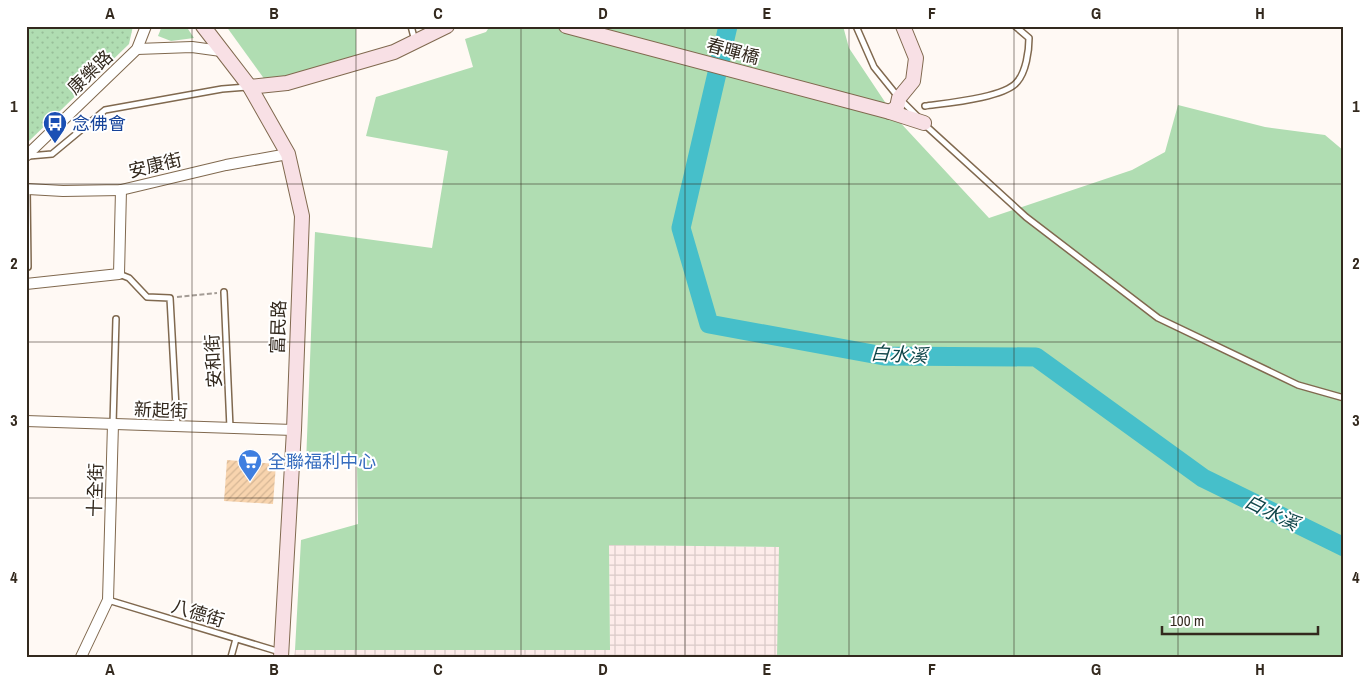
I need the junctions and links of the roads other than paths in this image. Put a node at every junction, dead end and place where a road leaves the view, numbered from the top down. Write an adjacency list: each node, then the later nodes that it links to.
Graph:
1 (146, 26): 10 (street, 康樂路)
2 (203, 26): 11 (street, 富民路)
3 (411, 26): 9 (lane)
4 (447, 26): 9 (street)
5 (566, 26): 15 (street, 春暉橋)
6 (856, 26): 13 (lane)
7 (903, 26): 13 (street)
8 (1015, 26): 14 (lane)
9 (415, 42): 12 (street)
10 (137, 49): 11 (street); 18 (street, 康樂路)
11 (221, 51): 12 (street, 富民路)
12 (250, 87): 17 (street, 富民路); 18 (lane)
13 (899, 98): 15 (street); 16 (lane)
14 (925, 106)
15 (890, 112): 16 (street, 春暉橋)
16 (924, 123): 26 (lane)
17 (288, 154): 20 (street, 安康街); 31 (street, 富民路)
18 (26, 156)
19 (27, 188): 20 (street, 安康街); 21 (lane)
20 (120, 190): 22 (street)
21 (28, 267)
22 (119, 274): 23 (street); 29 (lane)
23 (26, 284)
24 (224, 292): 30 (lane, 安和街)
25 (116, 319): 28 (lane, 十全街)
26 (1344, 398)
27 (26, 421): 28 (street, 新起街)
28 (113, 424): 29 (street, 新起街); 32 (street, 十全街)
29 (177, 427): 30 (street, 新起街)
30 (230, 428): 31 (street, 新起街)
31 (294, 430): 34 (street, 富民路)
32 (108, 600): 33 (lane, 八德街); 35 (street, 十全街)
33 (236, 639): 34 (lane, 八德街); 36 (lane)
34 (281, 655)
35 (82, 657)
36 (231, 657)

